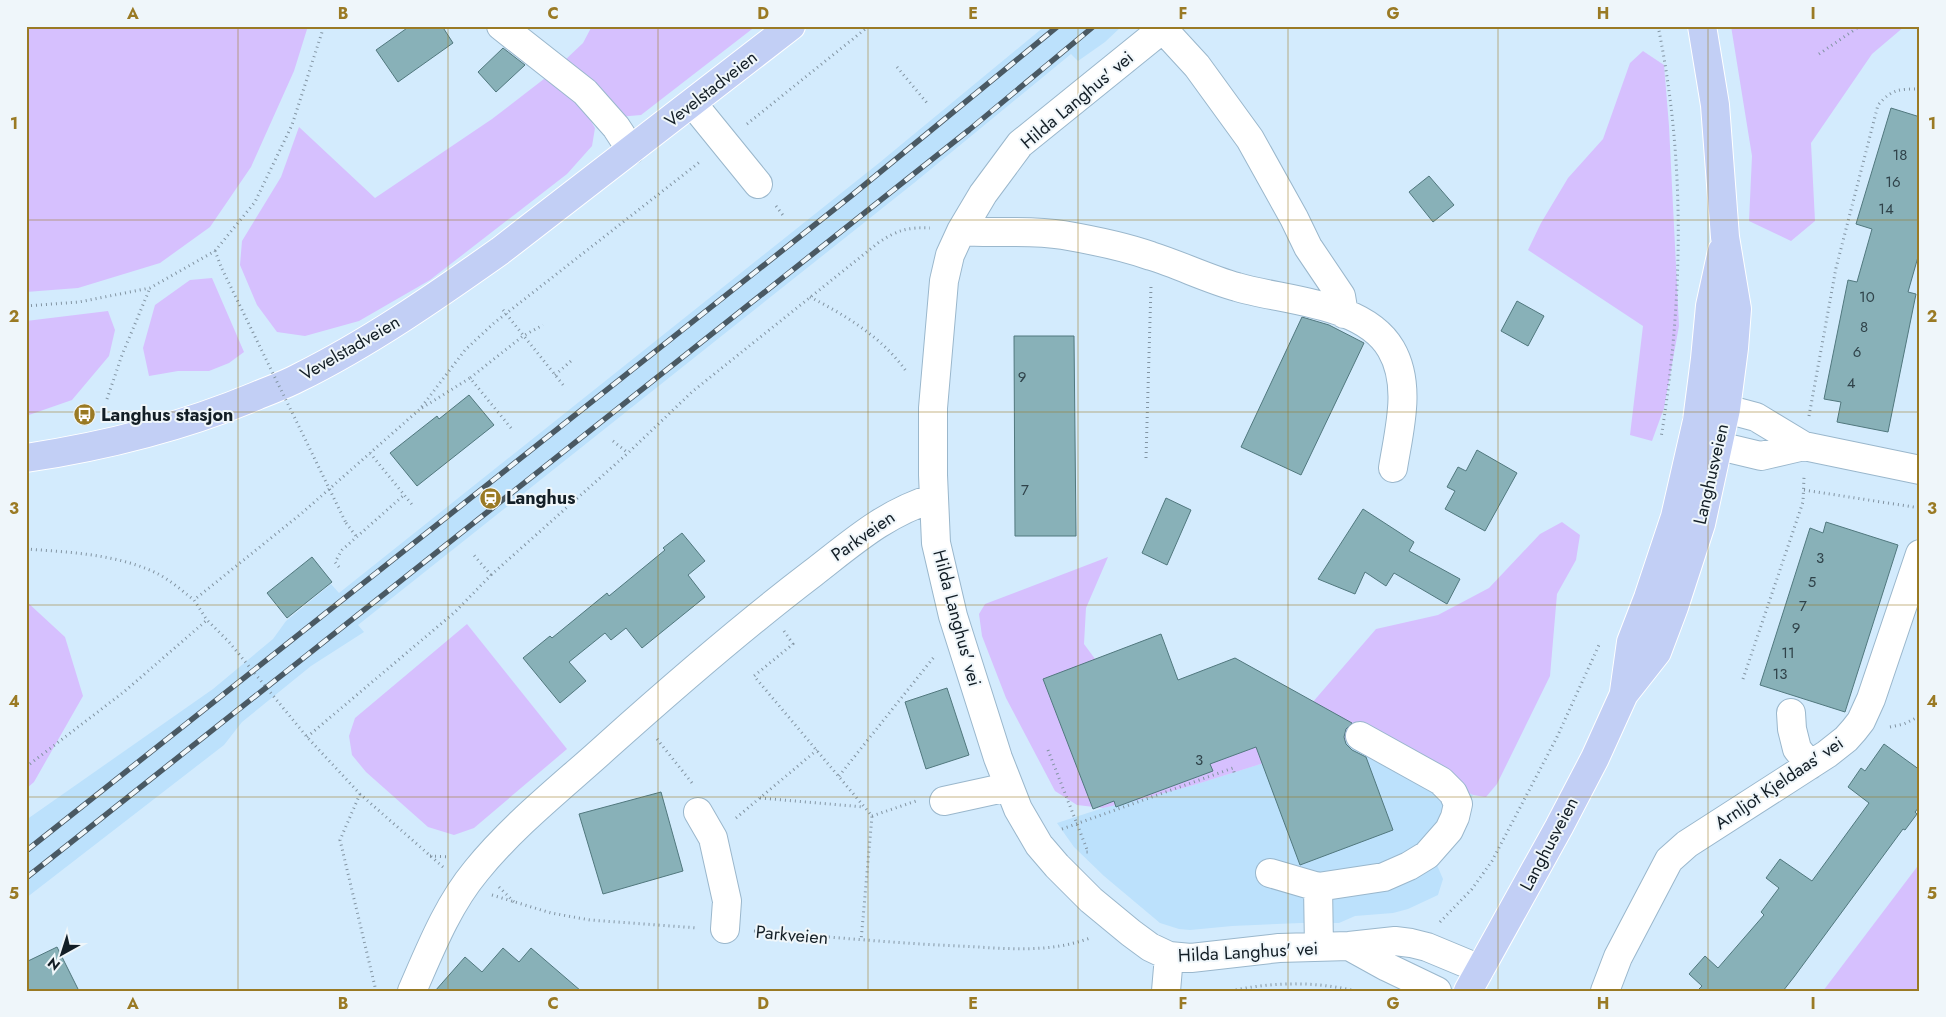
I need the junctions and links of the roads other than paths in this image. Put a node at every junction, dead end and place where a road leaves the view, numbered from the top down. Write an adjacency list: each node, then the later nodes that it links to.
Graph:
1 (501, 26): 6 (street)
2 (791, 26): 5 (main road, Vevelstadveien)
3 (1702, 26): 9 (main road, Langhusveien)
4 (1165, 28): 8 (street, Hilda Langhus' vei); 10 (street)
5 (692, 104): 6 (main road, Vevelstadveien); 7 (street)
6 (632, 150): 15 (main road, Vevelstadveien)
7 (758, 184)
8 (961, 231): 10 (street); 18 (street, Hilda Langhus' vei)
9 (1726, 237): 11 (main road, Langhusveien); 12 (main road, Langhusveien)
10 (1344, 314): 16 (street)
11 (1726, 408): 12 (street); 13 (main road, Langhusveien); 14 (street)
12 (1697, 421): 13 (street); 20 (main road, Langhusveien)
13 (1719, 446): 14 (street); 20 (main road, Langhusveien)
14 (1804, 446): 17 (street)
15 (26, 458)
16 (1393, 468)
17 (1920, 470)
18 (934, 498): 24 (street, Hilda Langhus' vei); 34 (street, Parkveien)
19 (1920, 554): 23 (street, Arnljot Kjeldaas' vei)
20 (1624, 694): 33 (main road, Langhusveien)
21 (1791, 713): 23 (street)
22 (1360, 736): 28 (street)
23 (1810, 765): 37 (street, Arnljot Kjeldaas' vei)
24 (1008, 787): 25 (street); 32 (street, Hilda Langhus' vei)
25 (944, 801)
26 (698, 812): 29 (street)
27 (1270, 873): 28 (street)
28 (1318, 887): 31 (street)
29 (725, 930)
30 (1349, 946): 31 (street, Hilda Langhus' vei); 33 (street, Hilda Langhus' vei); 36 (street)
31 (1319, 947): 32 (street, Hilda Langhus' vei)
32 (1169, 956): 35 (street)
33 (1474, 980)
34 (412, 991)
35 (1166, 991)
36 (1437, 991)
37 (1605, 991)

